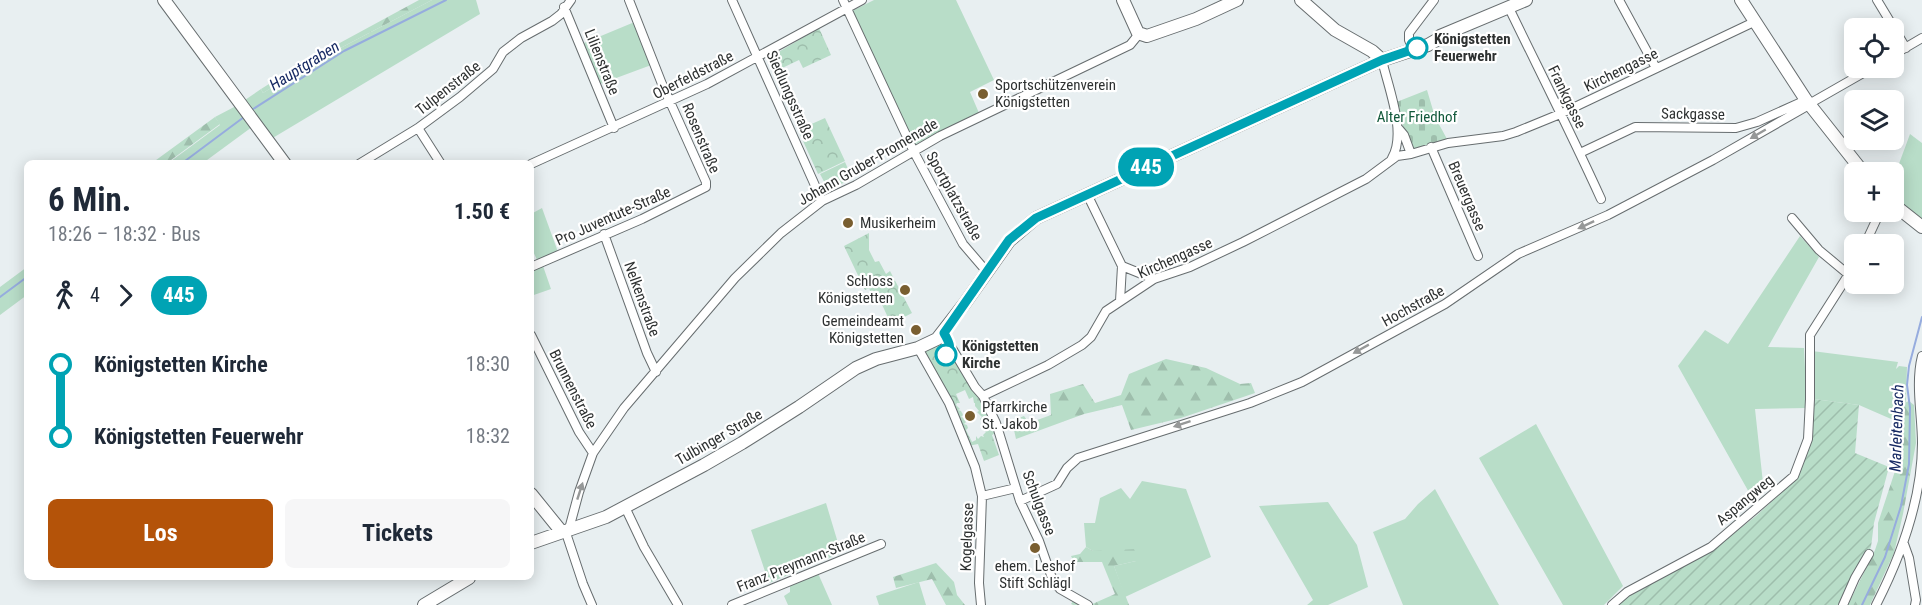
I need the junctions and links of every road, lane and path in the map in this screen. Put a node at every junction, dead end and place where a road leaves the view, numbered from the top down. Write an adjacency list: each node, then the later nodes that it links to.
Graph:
1 (164, 0): 37 (main road)
2 (571, 0): 15 (street, Tulpenstraße)
3 (629, 0): 26 (street, Rosenstraße)
4 (732, 0): 22 (street, Siedlungsstraße)
5 (862, 0): 14 (street, Oberfeldstraße)
6 (1123, 0): 18 (main road)
7 (1237, 0): 18 (main road)
8 (1301, 0): 23 (main road)
9 (1434, 0): 20 (street)
10 (1526, 0): 16 (main road)
11 (1619, 0): 24 (street)
12 (1741, 0): 17 (main road)
13 (1877, 0): 21 (street)
14 (845, 4): 22 (street, Oberfeldstraße); 33 (street, Sportplatzstraße)
15 (564, 7): 29 (street, Tulpenstraße); 30 (street, Lilienstraße)
16 (1509, 8): 20 (main road); 28 (street, Frankgasse)
17 (1754, 22): 24 (street, Kirchengasse); 27 (main road)
18 (1139, 34): 33 (street, Johann Gruber-Promenade)
19 (1922, 38): 21 (street)
20 (1412, 47): 23 (main road)
21 (1906, 48)
22 (758, 57): 26 (street, Oberfeldstraße); 45 (street, Siedlungsstraße)
23 (1382, 60): 31 (street); 43 (main road)
24 (1656, 68): 28 (street, Kirchengasse)
25 (1854, 78): 27 (street)
26 (671, 102): 30 (street, Oberfeldstraße); 42 (street, Rosenstraße)
27 (1808, 103): 34 (street, Sackgasse); 40 (main road); 70 (street, Hochstraße, one-way to 70)
28 (1560, 114): 32 (street, Kirchengasse); 34 (street, Frankgasse)
29 (418, 128): 38 (street, Tulpenstraße); 39 (street)
30 (614, 128): 41 (street, Oberfeldstraße)
31 (1399, 128): 35 (street); 36 (street)
32 (1431, 147): 35 (street, Kirchengasse); 50 (street, Breuergasse)
33 (914, 152): 45 (street, Johann Gruber-Promenade); 54 (street, Sportplatzstraße)
34 (1580, 153): 44 (street, Frankgasse)
35 (1411, 154): 36 (street, Kirchengasse)
36 (1392, 158): 55 (street, Kirchengasse)
37 (282, 160)
38 (366, 160)
39 (438, 160)
40 (1855, 162)
41 (534, 163)
42 (706, 187): 49 (street, Pro Juventute-Straße)
43 (1087, 194): 52 (street); 54 (main road)
44 (1600, 199)
45 (822, 201): 62 (street, Johann Gruber-Promenade)
46 (1904, 213): 48 (main road)
47 (1792, 218): 53 (street)
48 (1922, 227)
49 (604, 234): 51 (street, Pro Juventute-Straße); 62 (street, Nelkenstraße)
50 (1478, 256)
51 (534, 266)
52 (1122, 266): 55 (street); 57 (street)
53 (1844, 271)
54 (987, 272): 58 (main road)
55 (1154, 279): 57 (street, Kirchengasse)
56 (1844, 283): 84 (street, Aspangweg)
57 (1120, 301): 63 (street, Kirchengasse)
58 (944, 333): 60 (main road, Tulbinger Straße); 63 (street, Schulgasse)
59 (534, 341): 65 (street, Brunnenstraße)
60 (918, 348): 67 (street, Kogelgasse); 71 (main road, Tulbinger Straße)
61 (1922, 356): 64 (street)
62 (656, 372): 65 (street, Johann Gruber-Promenade)
63 (983, 396): 66 (street, Schulgasse)
64 (1921, 399): 69 (street)
65 (593, 453): 72 (street, Johann Gruber-Promenade, one-way to 65)
66 (1016, 488): 67 (street); 70 (street, Schulgasse)
67 (982, 496): 82 (street, Kogelgasse)
68 (534, 497): 72 (main road)
69 (1918, 497): 75 (street)
70 (1020, 501): 83 (street, Schulgasse)
71 (626, 507): 72 (main road, Tulbinger Straße); 80 (street)
72 (565, 530): 73 (main road, Tulbinger Straße); 79 (street)
73 (534, 542)
74 (881, 544): 81 (street, Franz Preymann-Straße)
75 (1904, 544): 86 (street); 87 (street)
76 (1869, 555): 85 (street)
77 (466, 580): 78 (main road)
78 (424, 605)
79 (592, 605)
80 (678, 605)
81 (732, 605)
82 (981, 605)
83 (1088, 605)
84 (1612, 605)
85 (1843, 605)
86 (1876, 605)
87 (1916, 605)

